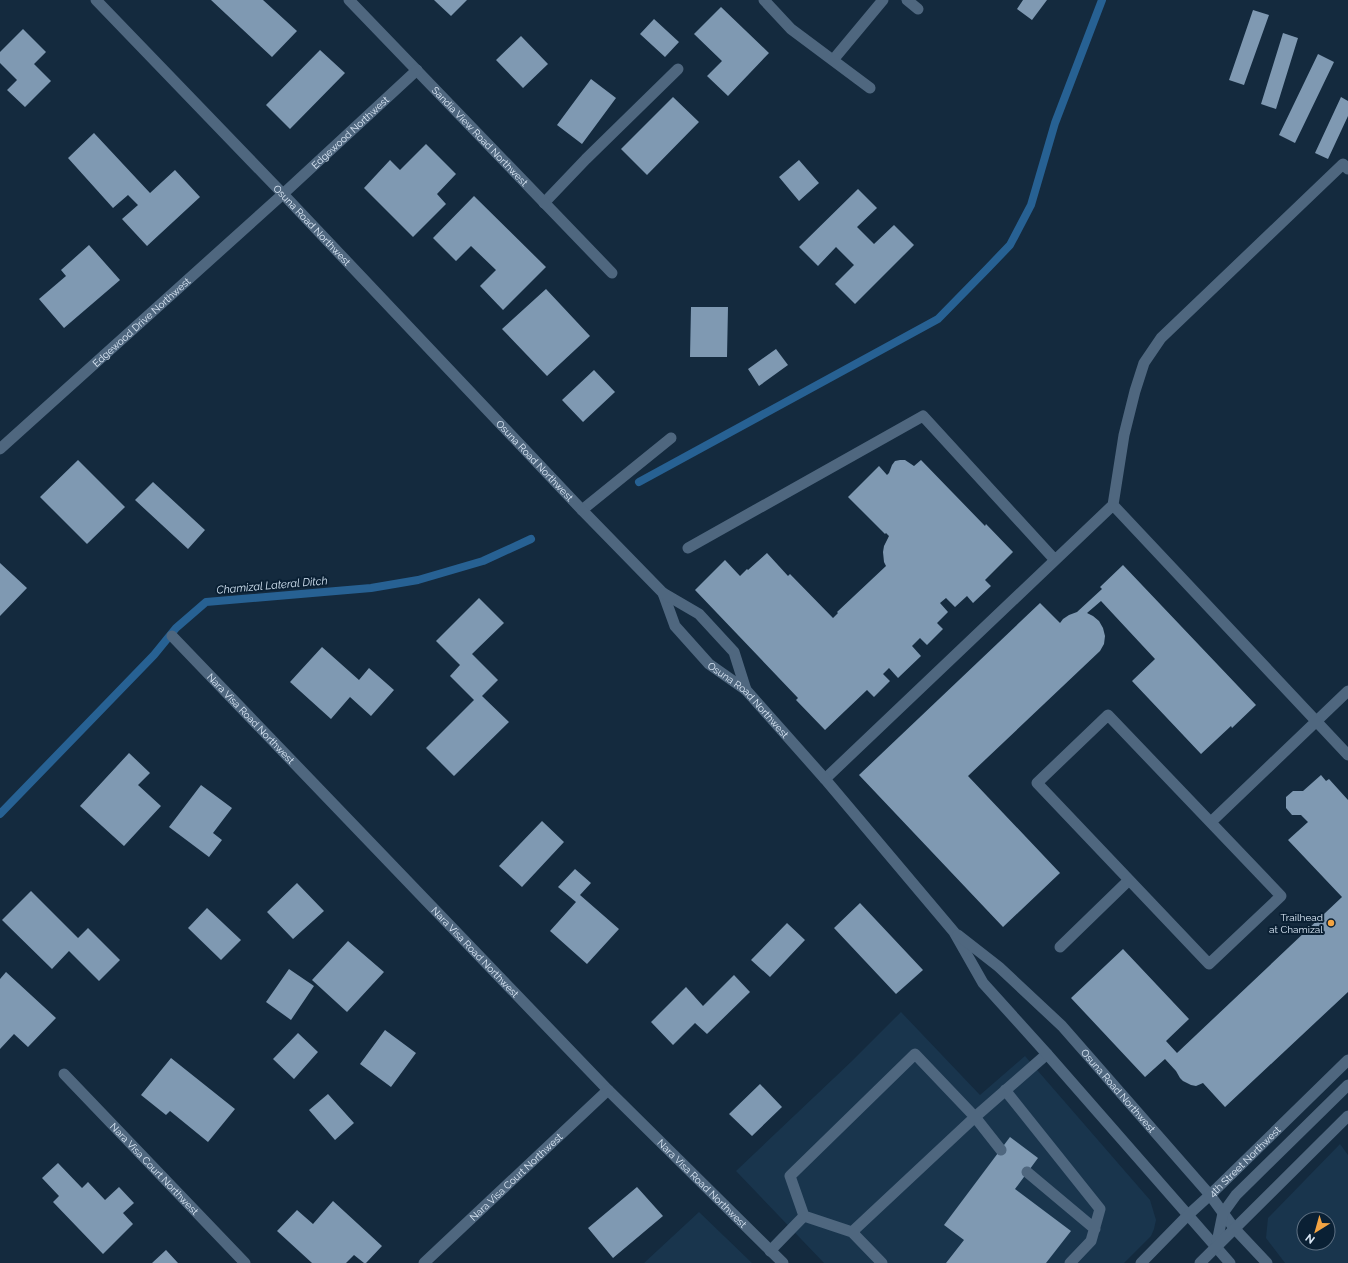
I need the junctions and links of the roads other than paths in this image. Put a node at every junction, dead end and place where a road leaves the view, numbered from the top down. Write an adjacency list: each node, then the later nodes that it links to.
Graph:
1 (96, 0): 12 (main road, Osuna Road Northwest)
2 (349, 0): 9 (main road, Sandia View Road Northwest)
3 (764, 0): 7 (main road)
4 (883, 0): 7 (main road)
5 (907, 0): 6 (main road)
6 (918, 10)
7 (833, 60): 10 (main road)
8 (678, 69): 13 (main road)
9 (417, 70): 12 (main road, Edgewood Northwest); 13 (main road, Sandia View Road Northwest)
10 (870, 88)
11 (1348, 169): 17 (main road)
12 (284, 194): 16 (main road, Edgewood Drive Northwest); 18 (main road, Osuna Road Northwest)
13 (544, 203): 14 (main road, Sandia View Road Northwest)
14 (612, 273)
15 (671, 438): 18 (main road)
16 (0, 449)
17 (1114, 505): 20 (main road); 25 (main road)
18 (582, 510): 21 (main road, Osuna Road Northwest)
19 (688, 548): 20 (main road)
20 (1055, 560): 27 (main road)
21 (663, 593): 23 (main road, Osuna Road Northwest); 23 (main road)
22 (172, 636): 36 (main road, Nara Visa Road Northwest)
23 (746, 690): 27 (main road, Osuna Road Northwest)
24 (1348, 691): 25 (main road)
25 (1316, 722): 26 (main road); 28 (main road)
26 (1348, 755)
27 (825, 779): 30 (main road, Osuna Road Northwest)
28 (1211, 822): 29 (main road); 29 (main road)
29 (1129, 880): 31 (main road)
30 (954, 932): 32 (main road, Osuna Road Northwest); 42 (main road, Osuna Road Northwest)
31 (1060, 947)
32 (1047, 1054): 37 (main road); 44 (main road, Osuna Road Northwest)
33 (1348, 1060): 42 (main road, 4th Street Northwest)
34 (64, 1074): 51 (main road, Nara Visa Court Northwest)
35 (1348, 1085): 43 (main road)
36 (608, 1090): 50 (main road, Nara Visa Road Northwest); 52 (main road, Nara Visa Court Northwest)
37 (1004, 1090): 39 (main road); 47 (main road)
38 (1348, 1116): 46 (main road)
39 (975, 1117): 40 (main road); 45 (main road); 48 (main road)
40 (1001, 1150)
41 (1027, 1172): 47 (main road)
42 (1210, 1195): 43 (main road, Osuna Road Northwest); 44 (main road, 4th Street Northwest)
43 (1223, 1213): 46 (main road, Osuna Road Northwest); 49 (main road)
44 (1188, 1215): 49 (main road, Osuna Road Northwest); 56 (main road, 4th Street Northwest)
45 (804, 1216): 48 (main road); 50 (main road)
46 (1234, 1228): 49 (main road); 59 (main road, Osuna Road Northwest)
47 (1095, 1229): 55 (main road)
48 (852, 1232): 54 (main road)
49 (1216, 1247): 57 (main road); 58 (main road, Osuna Road Northwest)
50 (770, 1251): 53 (main road, Nara Visa Road Northwest)
51 (245, 1263)
52 (424, 1263)
53 (783, 1263)
54 (882, 1263)
55 (1070, 1263)
56 (1141, 1263)
57 (1200, 1263)
58 (1230, 1263)
59 (1267, 1263)

